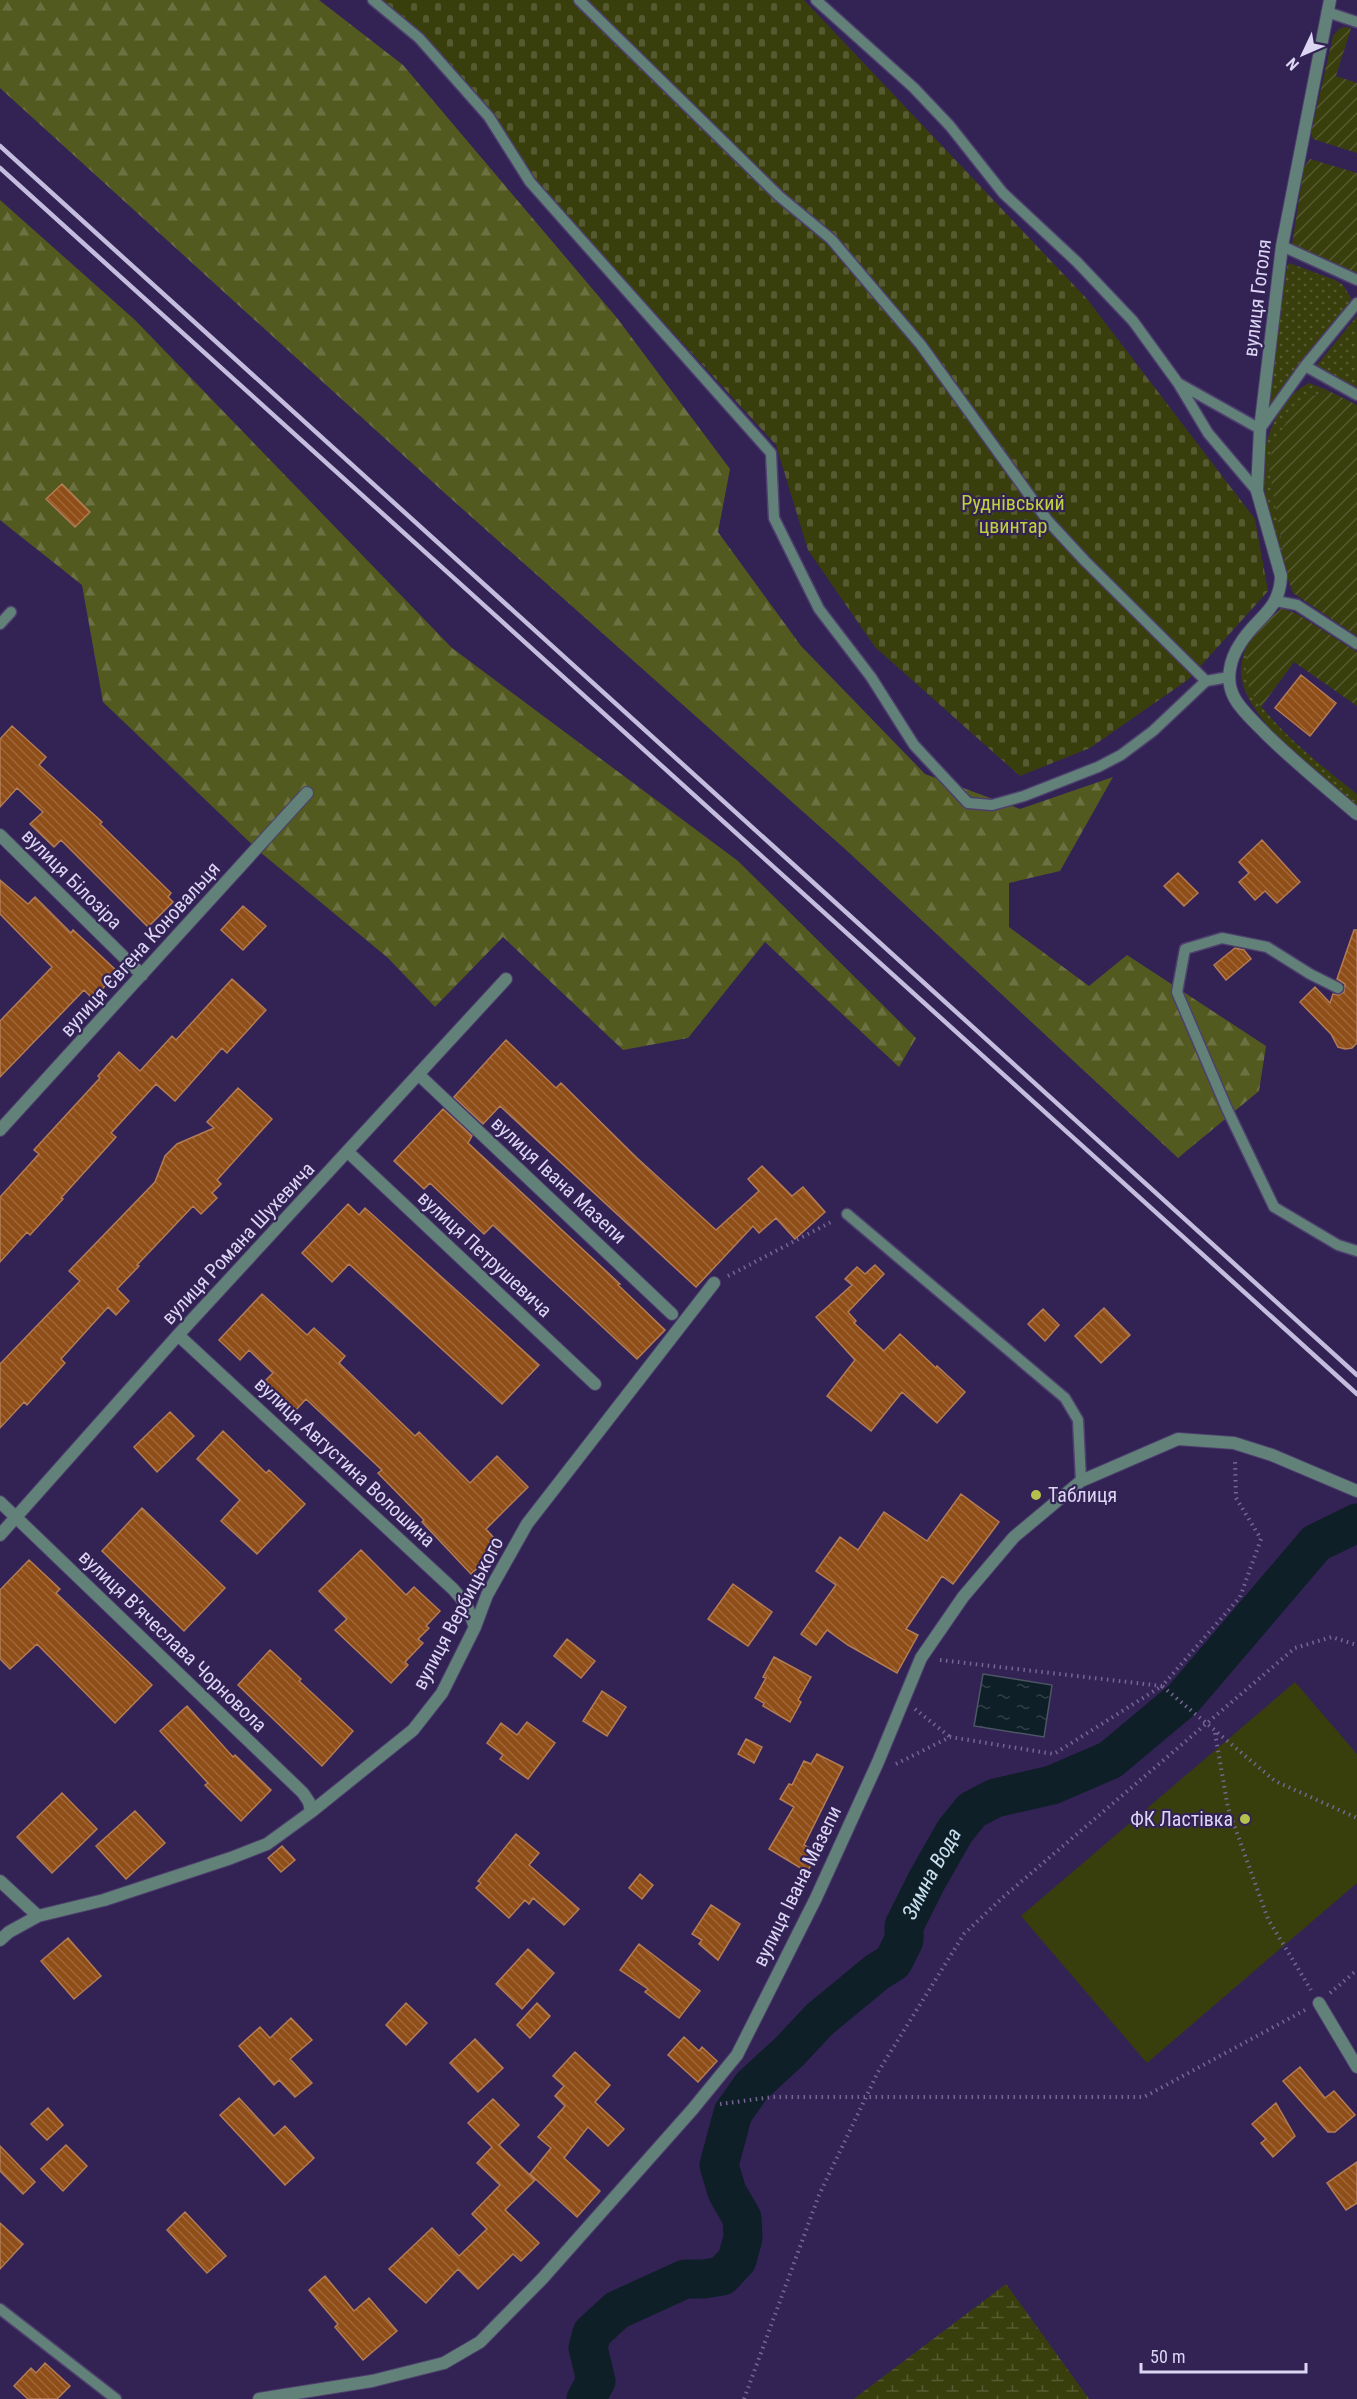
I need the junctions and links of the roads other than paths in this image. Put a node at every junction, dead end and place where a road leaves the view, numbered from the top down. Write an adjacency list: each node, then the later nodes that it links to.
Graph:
1 (373, 0): 19 (lane)
2 (579, 0): 19 (lane)
3 (816, 0): 10 (lane)
4 (1329, 6): 5 (lane); 6 (street, вулиця Гоголя)
5 (1357, 22)
6 (1282, 246): 7 (lane); 12 (street, вулиця Гоголя)
7 (1357, 280)
8 (1357, 303): 9 (lane)
9 (1305, 366): 11 (lane); 12 (lane)
10 (1178, 382): 12 (lane); 13 (lane)
11 (1357, 395)
12 (1260, 429): 13 (street, вулиця Гоголя)
13 (1257, 490): 14 (street, вулиця Гоголя)
14 (1276, 601): 17 (lane); 18 (street)
15 (11, 612): 16 (lane)
16 (0, 624)
17 (1357, 644)
18 (1229, 677): 19 (lane); 21 (street)
19 (1206, 681)
20 (307, 793): 23 (street, вулиця Євгена Коновальця)
21 (1357, 814)
22 (0, 835): 23 (street, вулиця Білозіра)
23 (142, 975): 27 (street, вулиця Євгена Коновальця)
24 (506, 979): 26 (street, вулиця Романа Шухевича)
25 (1338, 988): 30 (lane)
26 (419, 1074): 28 (street, вулиця Романа Шухевича); 32 (street, вулиця Івана Мазепи)
27 (0, 1130)
28 (348, 1152): 33 (street, вулиця Романа Шухевича); 34 (street, вулиця Петрушевича)
29 (847, 1214): 35 (lane)
30 (1357, 1251)
31 (714, 1283): 40 (street, вулиця Вербицького)
32 (672, 1314)
33 (178, 1335): 38 (street, вулиця Романа Шухевича); 40 (street, вулиця Августина Волошина)
34 (595, 1384)
35 (1081, 1481): 36 (street, вулиця Івана Мазепи); 49 (street, вулиця Івана Мазепи)
36 (1357, 1491)
37 (0, 1502): 38 (street, вулиця Вʼячеслава Чорновола)
38 (17, 1517): 39 (street, вулиця Романа Шухевича); 41 (street, вулиця Вʼячеслава Чорновола)
39 (0, 1535)
40 (475, 1627): 41 (street, вулиця Вербицького)
41 (311, 1812): 43 (street, вулиця Вербицького)
42 (0, 1881): 43 (street)
43 (38, 1917): 44 (street, вулиця Вербицького)
44 (0, 1940)
45 (1319, 2003): 46 (street)
46 (1357, 2067)
47 (0, 2309): 48 (lane)
48 (116, 2399)
49 (259, 2399)

